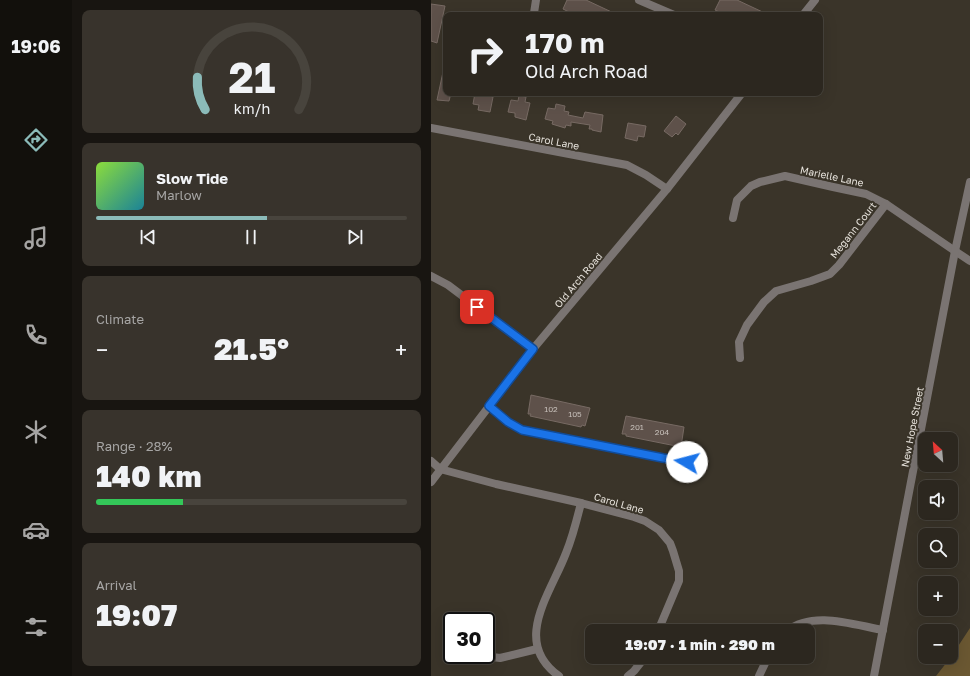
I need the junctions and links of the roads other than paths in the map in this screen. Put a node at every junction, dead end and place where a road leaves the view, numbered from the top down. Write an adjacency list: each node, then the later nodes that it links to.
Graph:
1 (536, 0): 4 (street)
2 (639, 0): 5 (street)
3 (815, 0): 6 (street)
4 (534, 12)
5 (667, 12)
6 (805, 12)
7 (740, 96): 10 (street, Old Arch Road)
8 (431, 128): 10 (street, Carol Lane)
9 (970, 182): 13 (street, New Hope Street)
10 (667, 189): 16 (street, Old Arch Road)
11 (886, 204): 12 (street, Marielle Lane); 13 (street, Marielle Lane); 17 (street, Megann Court)
12 (733, 218)
13 (955, 251): 14 (street, Marielle Lane); 26 (street, New Hope Street)
14 (970, 261)
15 (431, 276): 16 (street)
16 (533, 349): 18 (street, Old Arch Road)
17 (739, 358)
18 (489, 406): 19 (street); 21 (street, Old Arch Road)
19 (703, 459)
20 (431, 461): 21 (street, Carol Lane)
21 (441, 469): 22 (street, Old Arch Road); 23 (street, Carol Lane)
22 (431, 482)
23 (581, 503): 24 (street, Carol Lane); 27 (street, Carol Lane)
24 (661, 624)
25 (798, 624): 26 (street)
26 (883, 630): 34 (street, New Hope Street)
27 (537, 649): 28 (street); 31 (street)
28 (495, 657)
29 (640, 664): 32 (street)
30 (765, 664): 33 (street)
31 (559, 676)
32 (628, 676)
33 (759, 676)
34 (874, 676)

